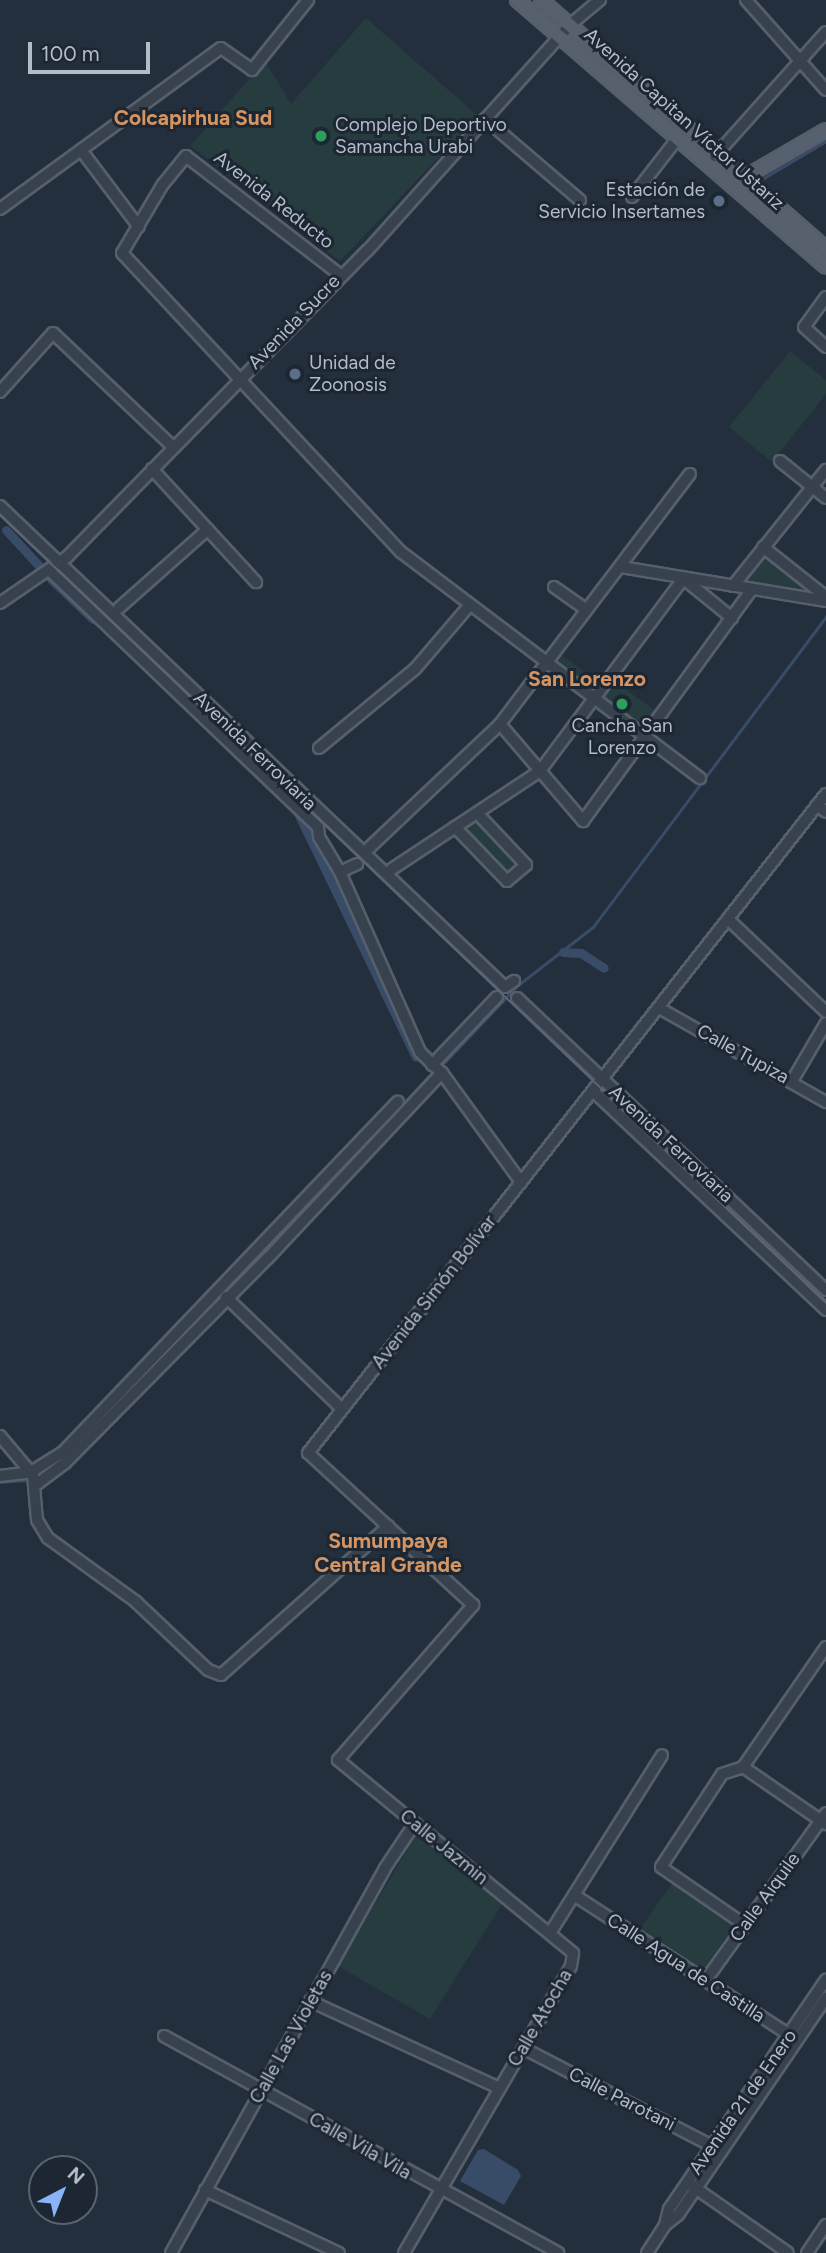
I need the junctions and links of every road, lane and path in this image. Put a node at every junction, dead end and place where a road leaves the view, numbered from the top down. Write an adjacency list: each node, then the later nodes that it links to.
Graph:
1 (308, 0): 14 (street)
2 (517, 0): 8 (main road, Avenida Capitan Víctor Ustariz)
3 (541, 0): 6 (main road, Avenida Capitan Víctor Ustariz)
4 (600, 0): 6 (street, Avenida Sucre)
5 (746, 0): 9 (street)
6 (571, 24): 8 (street, Avenida Sucre); 15 (main road, Avenida Capitan Víctor Ustariz)
7 (826, 32): 9 (street)
8 (561, 35): 11 (street, Avenida Sucre); 13 (main road, Avenida Capitan Víctor Ustariz)
9 (801, 62): 10 (street); 15 (street)
10 (826, 90)
11 (485, 119): 19 (street); 24 (street, Avenida Sucre)
12 (826, 130): 16 (main road)
13 (677, 139): 17 (main road, Avenida Capitan Víctor Ustariz); 18 (street)
14 (81, 150): 20 (street); 21 (street)
15 (715, 156): 16 (main road, Avenida Capitan Víctor Ustariz)
16 (741, 178): 17 (main road); 22 (main road, Avenida Capitan Víctor Ustariz)
17 (730, 188): 23 (main road, Avenida Capitan Víctor Ustariz)
18 (632, 197)
19 (580, 200)
20 (0, 209)
21 (139, 227): 24 (street, Avenida Reducto); 27 (street)
22 (826, 249)
23 (826, 267)
24 (339, 274): 27 (street, Avenida Sucre)
25 (826, 297): 26 (street)
26 (826, 348)
27 (240, 380): 29 (street, Avenida Sucre); 49 (street)
28 (0, 392): 29 (street)
29 (173, 447): 31 (street, Avenida Sucre)
30 (780, 461): 34 (street)
31 (152, 469): 37 (street); 39 (street, Avenida Sucre)
32 (826, 470): 34 (street)
33 (690, 474): 40 (street)
34 (812, 487): 35 (street); 38 (street)
35 (826, 498)
36 (0, 506): 39 (street, Avenida Ferroviaria)
37 (207, 530): 43 (street); 50 (street)
38 (764, 547): 44 (street); 47 (street)
39 (60, 564): 41 (street, Avenida Sucre); 69 (street, Avenida Ferroviaria)
40 (621, 567): 42 (street); 51 (street)
41 (51, 572): 48 (street, Avenida Sucre); 67 (street, Avenida Ferroviaria)
42 (684, 578): 44 (street); 52 (street); 54 (street)
43 (256, 582)
44 (733, 586): 46 (street)
45 (554, 587): 51 (street)
46 (752, 589): 47 (street); 52 (street)
47 (826, 599)
48 (0, 603)
49 (468, 607): 53 (street); 57 (street)
50 (119, 608)
51 (585, 609): 53 (street)
52 (732, 618): 56 (street)
53 (545, 664): 54 (street); 55 (street)
54 (592, 701): 56 (street); 58 (street)
55 (500, 724): 58 (street); 64 (street)
56 (644, 737): 58 (street); 59 (street)
57 (319, 748)
58 (540, 771): 62 (street)
59 (700, 778)
60 (826, 794): 61 (street, Avenida Simón Bolívar)
61 (822, 809): 68 (street, Avenida Simón Bolívar)
62 (477, 813): 63 (street); 63 (street)
63 (455, 827): 66 (street)
64 (369, 848)
65 (358, 864): 67 (street)
66 (392, 869)
67 (340, 872): 75 (street, Avenida Ferroviaria)
68 (728, 919): 72 (street, Avenida Simón Bolívar); 73 (street)
69 (514, 981)
70 (496, 997): 75 (street)
71 (517, 998): 77 (street, Avenida Ferroviaria)
72 (659, 1007): 77 (street, Avenida Simón Bolívar); 78 (street, Calle Tupiza)
73 (826, 1012)
74 (826, 1023): 78 (street)
75 (432, 1065): 76 (street, Avenida Ferroviaria)
76 (442, 1073): 82 (street, Avenida Ferroviaria); 84 (street)
77 (602, 1079): 79 (street, Avenida Simón Bolívar); 83 (street, Avenida Ferroviaria)
78 (792, 1081): 81 (street, Calle Tupiza)
79 (593, 1091): 82 (street, Avenida Simón Bolívar); 85 (street, Avenida Ferroviaria)
80 (398, 1102): 89 (street)
81 (826, 1102)
82 (521, 1182): 86 (street, Avenida Simón Bolívar)
83 (826, 1290)
84 (226, 1297): 86 (street); 89 (street)
85 (826, 1310)
86 (342, 1409): 90 (street, Avenida Simón Bolívar)
87 (0, 1436): 89 (street)
88 (0, 1476): 89 (street)
89 (34, 1478): 90 (street)
90 (388, 1526): 93 (street, Avenida Simón Bolívar)
91 (826, 1647): 94 (street)
92 (663, 1755): 97 (street)
93 (338, 1760): 96 (street, Calle Jazmin)
94 (743, 1767): 95 (street); 98 (street)
95 (824, 1819): 98 (street, Calle Aiquile)
96 (415, 1823): 99 (street, Calle Jazmin); 103 (street, Calle Las Violetas)
97 (574, 1895): 99 (street); 101 (street, Calle Agua de Castilla)
98 (745, 1925): 101 (street, Calle Aiquile)
99 (550, 1933): 106 (street, Calle Atocha)
100 (826, 1980): 105 (street, Avenida 21 de Enero)
101 (705, 1981): 105 (street, Calle Agua de Castilla)
102 (826, 1998): 105 (street, Avenida 21 de Enero)
103 (310, 2001): 107 (street); 108 (street, Calle Las Violetas)
104 (164, 2036): 108 (street, Calle Vila Vila)
105 (794, 2038): 109 (street, Avenida 21 de Enero)
106 (523, 2048): 107 (street, Calle Atocha); 109 (street, Calle Parotani)
107 (499, 2088): 112 (street, Calle Atocha)
108 (261, 2091): 111 (street, Calle Las Violetas); 112 (street, Calle Vila Vila)
109 (717, 2149): 110 (street, Avenida 21 de Enero)
110 (692, 2186): 118 (street, Avenida 21 de Enero); 119 (street)
111 (205, 2190): 114 (street, Calle Las Violetas); 115 (street)
112 (441, 2192): 116 (street, Calle Atocha); 117 (street, Calle Vila Vila)
113 (826, 2225): 120 (street)
114 (171, 2253)
115 (339, 2253)
116 (404, 2253)
117 (558, 2253)
118 (647, 2253)
119 (788, 2253)
120 (807, 2253)

